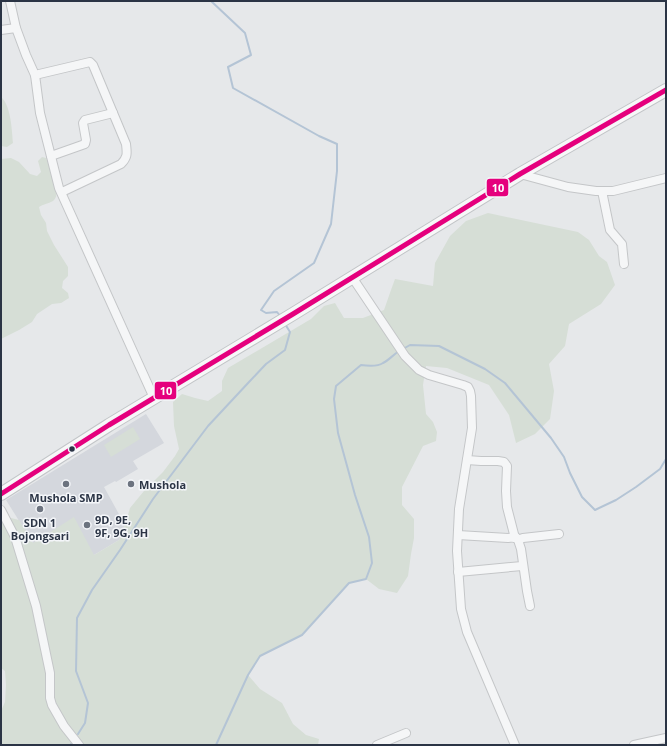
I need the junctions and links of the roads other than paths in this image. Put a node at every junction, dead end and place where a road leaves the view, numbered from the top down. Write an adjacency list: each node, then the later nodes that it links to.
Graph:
1 (10, 1): 2 (street)
2 (16, 28): 3 (street); 4 (street)
3 (1, 30)
4 (35, 74): 6 (street); 7 (street)
5 (666, 90): 8 (main road)
6 (113, 113): 7 (street); 11 (street)
7 (50, 156): 11 (street)
8 (520, 174): 10 (street); 13 (main road)
9 (666, 178): 10 (street)
10 (602, 191): 12 (street)
11 (62, 192): 14 (street)
12 (624, 264)
13 (352, 277): 14 (main road); 15 (street)
14 (154, 398): 16 (main road)
15 (467, 460): 19 (street); 20 (street)
16 (1, 494)
17 (1, 510): 26 (street)
18 (558, 534): 20 (street)
19 (458, 535): 20 (street); 22 (street)
20 (516, 539): 21 (street)
21 (522, 566): 22 (street); 23 (street)
22 (458, 572): 28 (street)
23 (530, 606)
24 (406, 733): 27 (street)
25 (666, 738): 29 (street)
26 (79, 745)
27 (378, 745)
28 (515, 745)
29 (634, 745)

